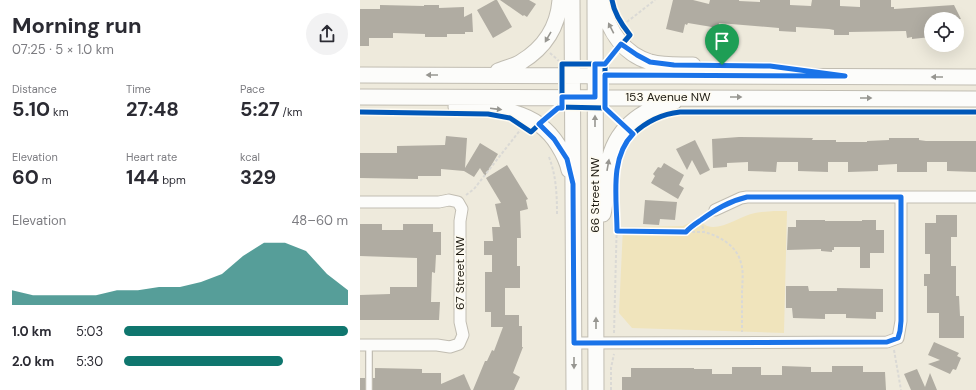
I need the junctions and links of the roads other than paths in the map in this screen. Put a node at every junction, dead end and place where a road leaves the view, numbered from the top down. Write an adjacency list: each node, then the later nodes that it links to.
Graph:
1 (560, 0): 7 (main road, one-way to 7)
2 (572, 0): 5 (main road, 66 Street NW)
3 (595, 0): 8 (main road, 66 Street NW)
4 (601, 0): 9 (main road, one-way to 4)
5 (569, 71): 7 (main road, 153 Avenue NW); 8 (main road, 153 Avenue NW); 12 (main road, 66 Street NW)
6 (360, 75): 7 (main road, 153 Avenue NW, one-way to 6)
7 (471, 75)
8 (595, 75): 9 (main road, 153 Avenue NW); 13 (main road, 66 Street NW)
9 (845, 76): 10 (main road, 153 Avenue NW, one-way to 9)
10 (976, 77)
11 (360, 97): 12 (main road, 153 Avenue NW)
12 (573, 97): 13 (main road, 153 Avenue NW); 17 (main road, 66 Street NW)
13 (595, 97): 14 (main road, 153 Avenue NW); 22 (main road, 66 Street NW, one-way to 13)
14 (697, 97): 15 (main road, 153 Avenue NW, one-way to 15); 22 (main road, one-way to 14)
15 (976, 99)
16 (360, 102): 17 (main road, one-way to 17)
17 (573, 184): 23 (main road, 66 Street NW)
18 (901, 197): 19 (street); 21 (street); 24 (street)
19 (976, 197)
20 (360, 202): 25 (street, 67 Street NW)
21 (714, 210)
22 (595, 244): 24 (main road, 66 Street NW, one-way to 22)
23 (574, 343): 24 (street); 27 (main road, 66 Street NW, one-way to 27)
24 (596, 343): 28 (main road, 66 Street NW)
25 (364, 345): 26 (lane)
26 (369, 390)
27 (574, 390)
28 (596, 390)

